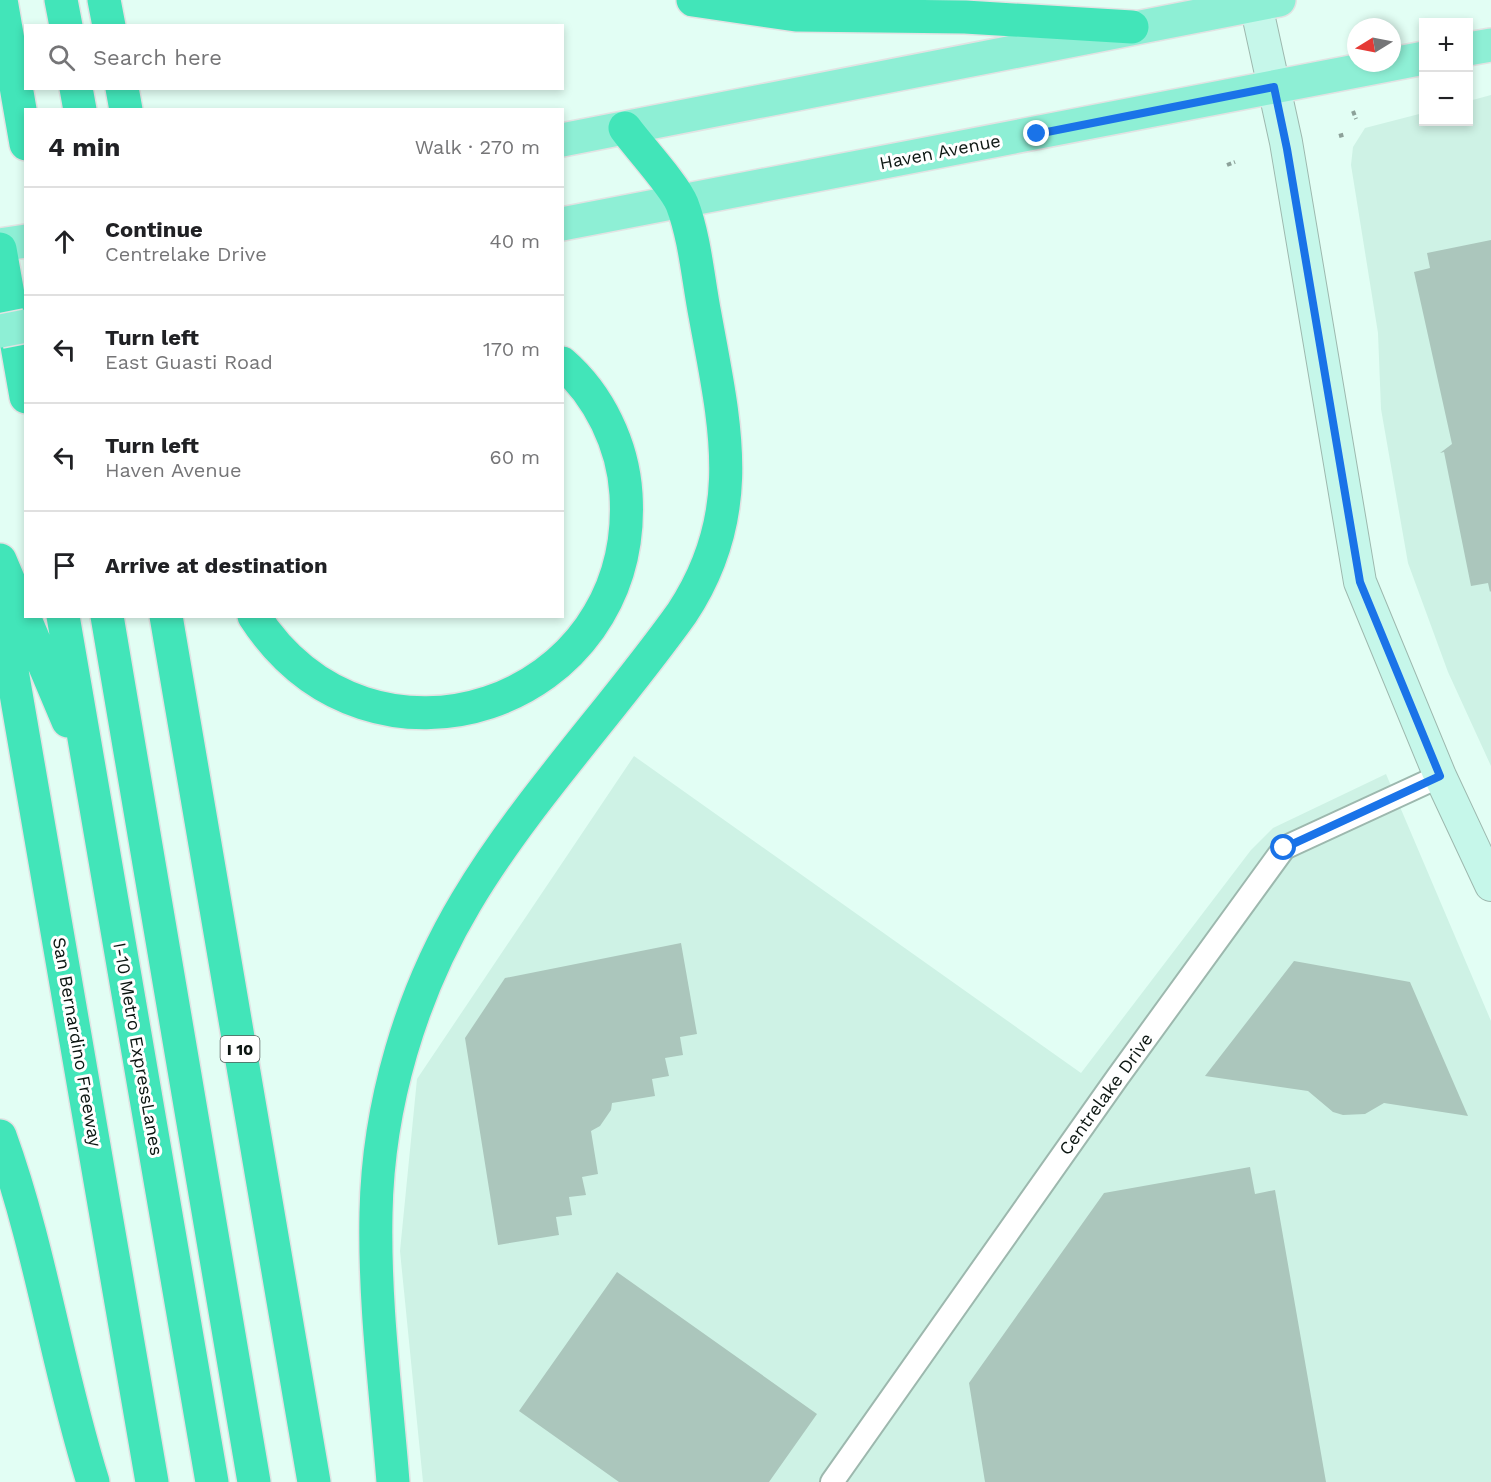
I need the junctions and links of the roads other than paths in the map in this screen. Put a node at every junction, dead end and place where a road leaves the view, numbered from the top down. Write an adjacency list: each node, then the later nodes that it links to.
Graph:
1 (1, 0): 18 (highway)
2 (61, 0): 6 (highway)
3 (104, 0): 7 (highway)
4 (693, 0): 8 (highway)
5 (1263, 2): 8 (main road); 12 (main road)
6 (66, 24)
7 (109, 24)
8 (1132, 27): 17 (main road)
9 (1491, 45): 10 (main road)
10 (1473, 48)
11 (1419, 59): 12 (main road, Haven Avenue)
12 (1274, 87): 20 (main road, Haven Avenue); 37 (main road)
13 (76, 90): 15 (highway)
14 (122, 90): 16 (highway)
15 (80, 108)
16 (126, 108)
17 (625, 128): 19 (main road); 20 (highway)
18 (24, 132)
19 (564, 140)
20 (681, 202): 21 (main road, Haven Avenue); 47 (highway)
21 (564, 224)
22 (24, 241): 23 (main road)
23 (0, 247): 27 (highway)
24 (24, 326): 25 (main road, bridge)
25 (0, 331)
26 (564, 365): 35 (highway)
27 (24, 385)
28 (0, 560): 30 (highway)
29 (0, 601): 39 (highway, San Bernardino Freeway)
30 (24, 617)
31 (24, 618): 38 (highway)
32 (63, 618): 38 (highway, I-10 Metro ExpressLanes)
33 (107, 618): 45 (highway)
34 (166, 618): 46 (highway, I 10)
35 (255, 618)
36 (0, 719): 39 (highway)
37 (1440, 776): 40 (main road); 48 (street, Centrelake Drive)
38 (91, 777): 44 (highway, I-10 Metro ExpressLanes)
39 (31, 780): 43 (highway, San Bernardino Freeway)
40 (1491, 885)
41 (0, 1136): 42 (highway)
42 (93, 1482)
43 (152, 1482)
44 (212, 1482)
45 (254, 1482)
46 (314, 1482)
47 (393, 1482)
48 (832, 1482)

